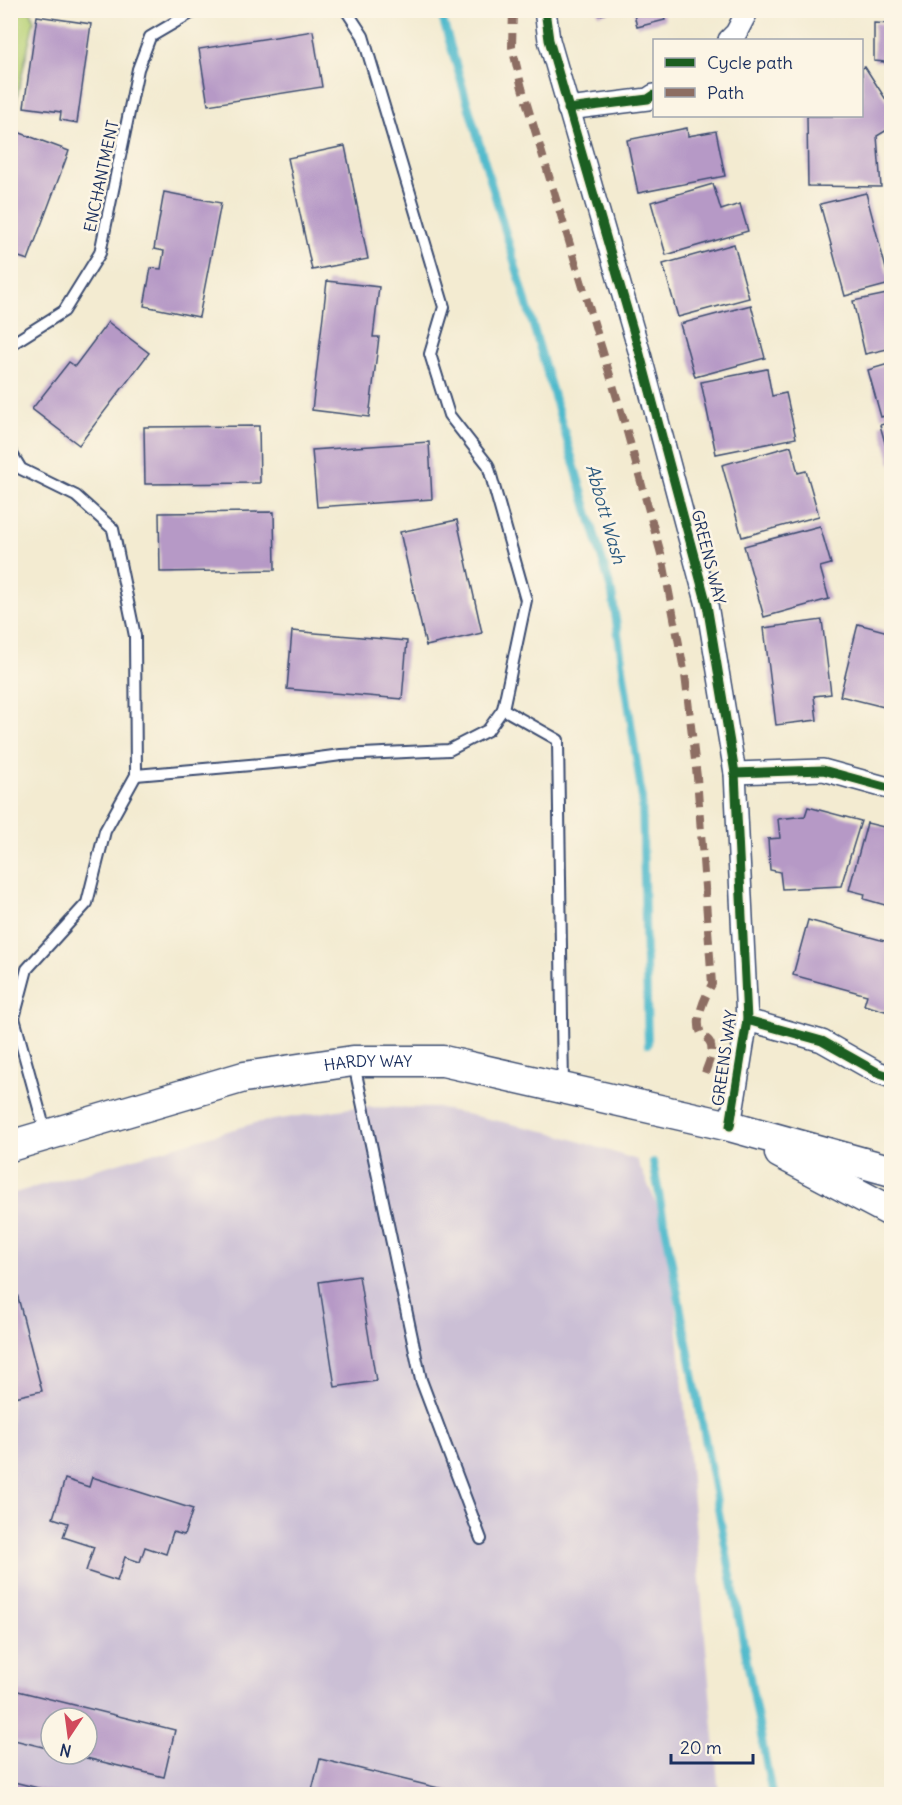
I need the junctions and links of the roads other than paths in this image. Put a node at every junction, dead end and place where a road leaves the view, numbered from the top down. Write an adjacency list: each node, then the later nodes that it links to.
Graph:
1 (204, 10): 8 (lane, ENCHANTMENT)
2 (346, 10): 10 (lane)
3 (545, 10): 7 (street, GREENS WAY)
4 (748, 10): 5 (street)
5 (730, 39)
6 (653, 96): 7 (street)
7 (567, 109): 11 (street, GREENS WAY)
8 (10, 345)
9 (10, 451): 12 (lane)
10 (503, 709): 12 (lane); 17 (lane)
11 (735, 773): 13 (street); 14 (street, GREENS WAY)
12 (136, 775): 19 (lane)
13 (891, 789)
14 (747, 1020): 16 (street); 18 (street, GREENS WAY)
15 (353, 1061): 17 (main road, HARDY WAY); 19 (main road, HARDY WAY); 23 (lane)
16 (891, 1077)
17 (563, 1088): 18 (main road, HARDY WAY)
18 (730, 1126): 21 (main road, HARDY WAY); 22 (main road, HARDY WAY)
19 (46, 1135): 20 (main road, HARDY WAY)
20 (10, 1146)
21 (891, 1171)
22 (891, 1212)
23 (481, 1539)

